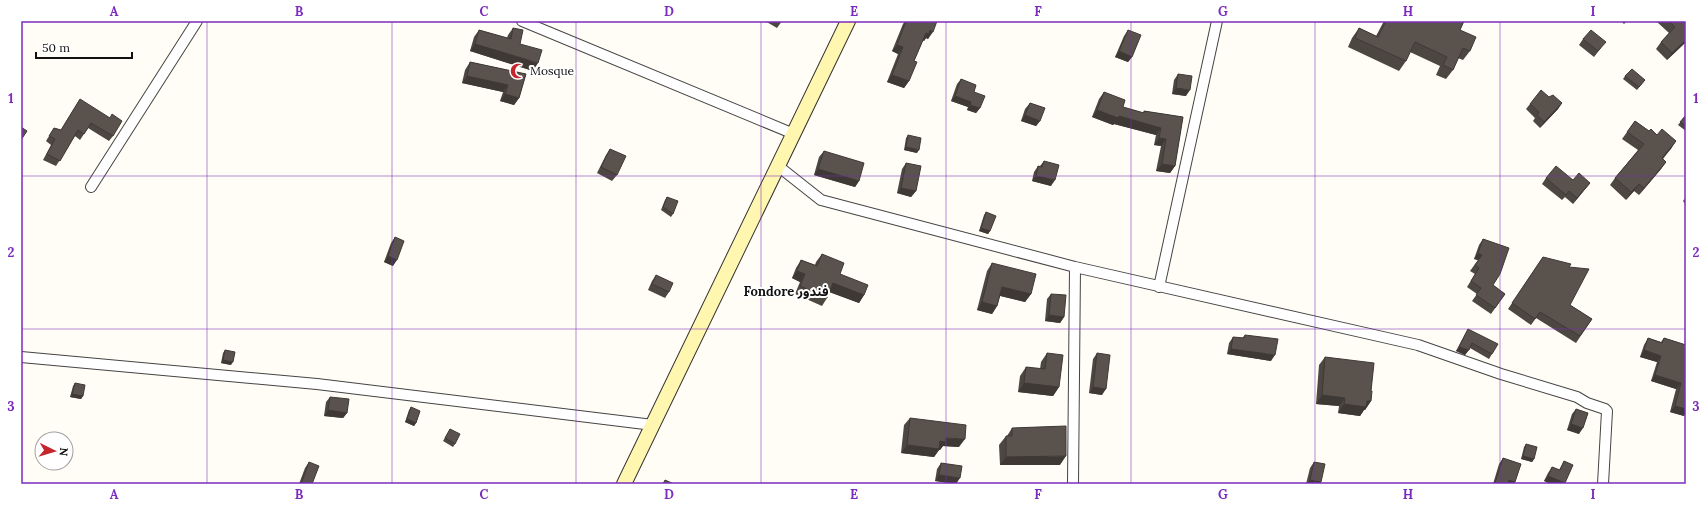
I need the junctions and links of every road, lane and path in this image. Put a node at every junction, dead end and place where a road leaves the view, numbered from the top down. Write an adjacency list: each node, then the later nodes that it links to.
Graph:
1 (197, 21): 7 (street)
2 (522, 21): 5 (street)
3 (848, 21): 5 (main road)
4 (1217, 21): 9 (street)
5 (794, 134): 6 (main road)
6 (778, 166): 8 (street); 11 (main road)
7 (91, 187)
8 (1075, 267): 9 (street); 13 (street)
9 (1159, 286): 14 (street)
10 (21, 357): 11 (street)
11 (653, 425): 12 (main road)
12 (624, 484)
13 (1073, 484)
14 (1603, 484)

